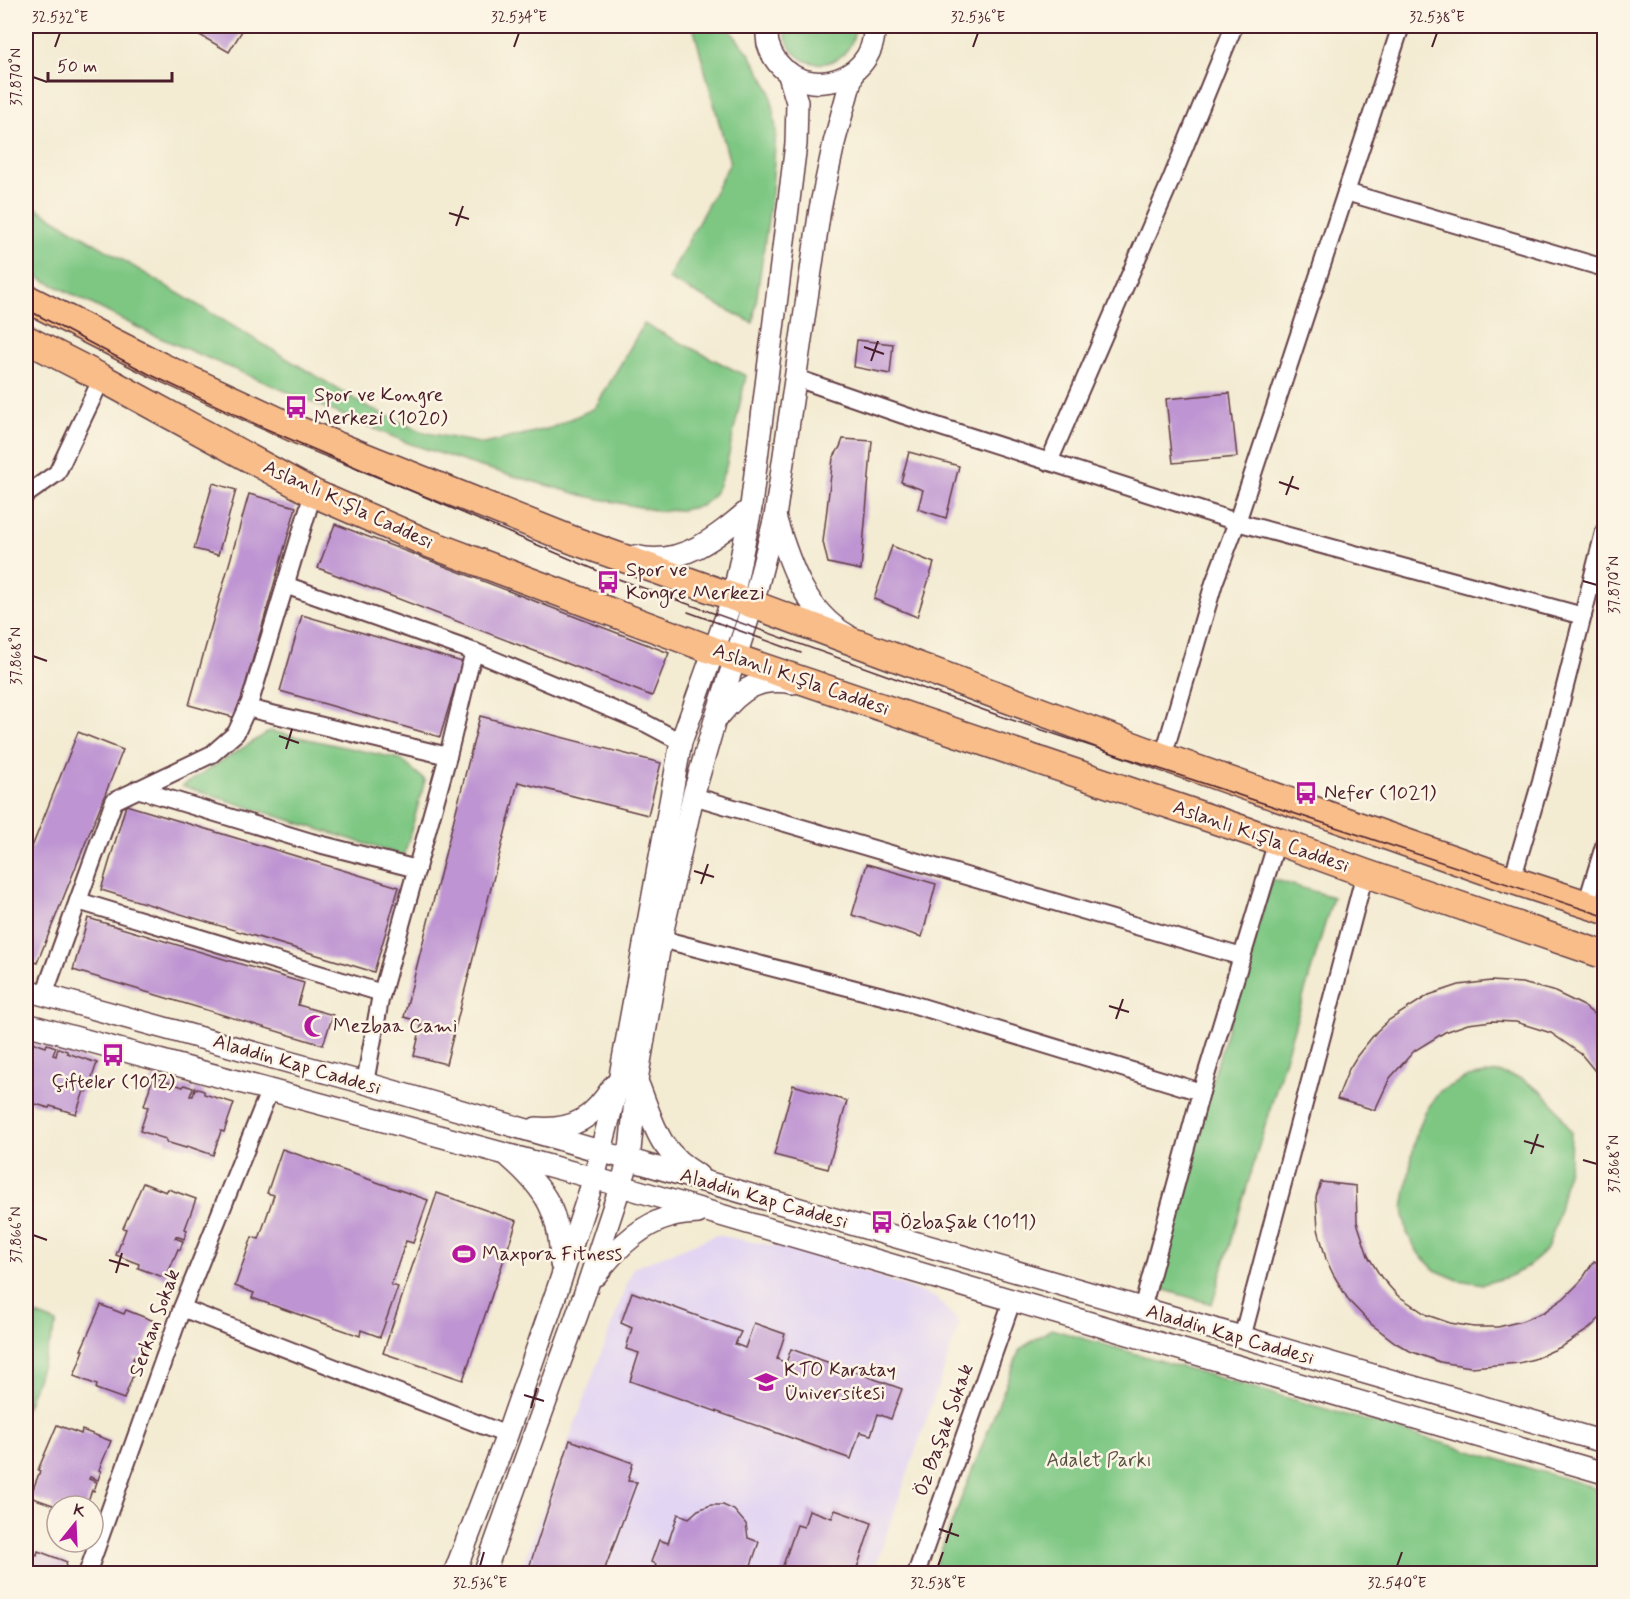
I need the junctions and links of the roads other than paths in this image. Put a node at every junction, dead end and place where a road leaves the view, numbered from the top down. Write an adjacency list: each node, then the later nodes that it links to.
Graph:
1 (766, 26): 5 (street)
2 (1234, 26): 13 (street)
3 (1401, 26): 7 (street)
4 (876, 29): 6 (street)
5 (788, 72): 6 (street); 16 (street)
6 (853, 73): 12 (street)
7 (1346, 192): 8 (street); 18 (street)
8 (1605, 268)
9 (26, 298): 20 (main road)
10 (26, 339): 11 (main road, Aslanlı Kışla Caddesi)
11 (102, 378): 14 (main road, Aslanlı Kışla Caddesi); 15 (street)
12 (796, 378): 13 (street); 17 (street)
13 (1049, 462): 18 (street)
14 (313, 493): 21 (street); 26 (main road, Aslanlı Kışla Caddesi)
15 (27, 494)
16 (751, 508): 20 (street); 22 (street)
17 (775, 517): 22 (street); 24 (street)
18 (1237, 522): 23 (street); 32 (street)
19 (1605, 532): 23 (street)
20 (575, 542): 22 (main road)
21 (285, 585): 25 (street); 28 (street)
22 (743, 601): 24 (main road); 26 (street)
23 (1583, 616): 39 (street)
24 (869, 646): 32 (main road)
25 (475, 652): 30 (street); 31 (street)
26 (724, 654): 27 (main road, Aslanlı Kışla Caddesi); 29 (street); 30 (street)
27 (817, 687): 29 (street); 35 (main road, Aslanlı Kışla Caddesi)
28 (247, 708): 31 (street); 33 (street)
29 (716, 720): 34 (street)
30 (681, 742): 48 (street)
31 (448, 756): 37 (street)
32 (1163, 757): 39 (main road)
33 (137, 789): 37 (street); 40 (street)
34 (693, 796): 42 (street); 44 (street)
35 (1277, 841): 38 (main road, Aslanlı Kışla Caddesi); 44 (street)
36 (1605, 846): 41 (street)
37 (417, 869): 46 (street)
38 (1365, 873): 43 (main road, Aslanlı Kışla Caddesi); 65 (street)
39 (1512, 880): 41 (main road)
40 (78, 901): 45 (street); 46 (street)
41 (1595, 907)
42 (662, 939): 48 (street); 51 (street)
43 (1605, 954)
44 (1242, 957): 51 (street)
45 (35, 993): 49 (street, Aladdin Kap Caddesi)
46 (382, 993): 49 (street)
47 (26, 1024): 50 (street, Aladdin Kap Caddesi)
48 (628, 1078): 52 (street); 53 (street); 55 (street); 57 (street)
49 (365, 1083): 52 (street, Aladdin Kap Caddesi)
50 (270, 1089): 54 (street, Aladdin Kap Caddesi); 63 (street, Serkan Sokak)
51 (1201, 1092): 64 (street)
52 (511, 1126): 53 (street, Aladdin Kap Caddesi)
53 (601, 1151): 55 (street, Aladdin Kap Caddesi); 56 (street)
54 (504, 1153): 56 (street, Aladdin Kap Caddesi); 60 (street)
55 (629, 1160): 57 (street, Aladdin Kap Caddesi); 58 (street)
56 (594, 1178): 58 (street, Aladdin Kap Caddesi); 60 (street)
57 (716, 1185): 64 (street, Aladdin Kap Caddesi)
58 (621, 1186): 59 (street, Aladdin Kap Caddesi); 61 (street)
59 (706, 1212): 61 (street); 62 (street, Aladdin Kap Caddesi)
60 (561, 1280): 66 (street)
61 (586, 1287): 71 (street)
62 (1012, 1301): 68 (street, Aladdin Kap Caddesi); 72 (street, Öz Başak Sokak)
63 (182, 1308): 66 (street); 69 (street, Serkan Sokak)
64 (1142, 1309): 65 (street, Aladdin Kap Caddesi)
65 (1242, 1338): 67 (street, Aladdin Kap Caddesi)
66 (507, 1435): 70 (street)
67 (1605, 1442)
68 (1605, 1473)
69 (87, 1574)
70 (454, 1574)
71 (484, 1574)
72 (916, 1574)

